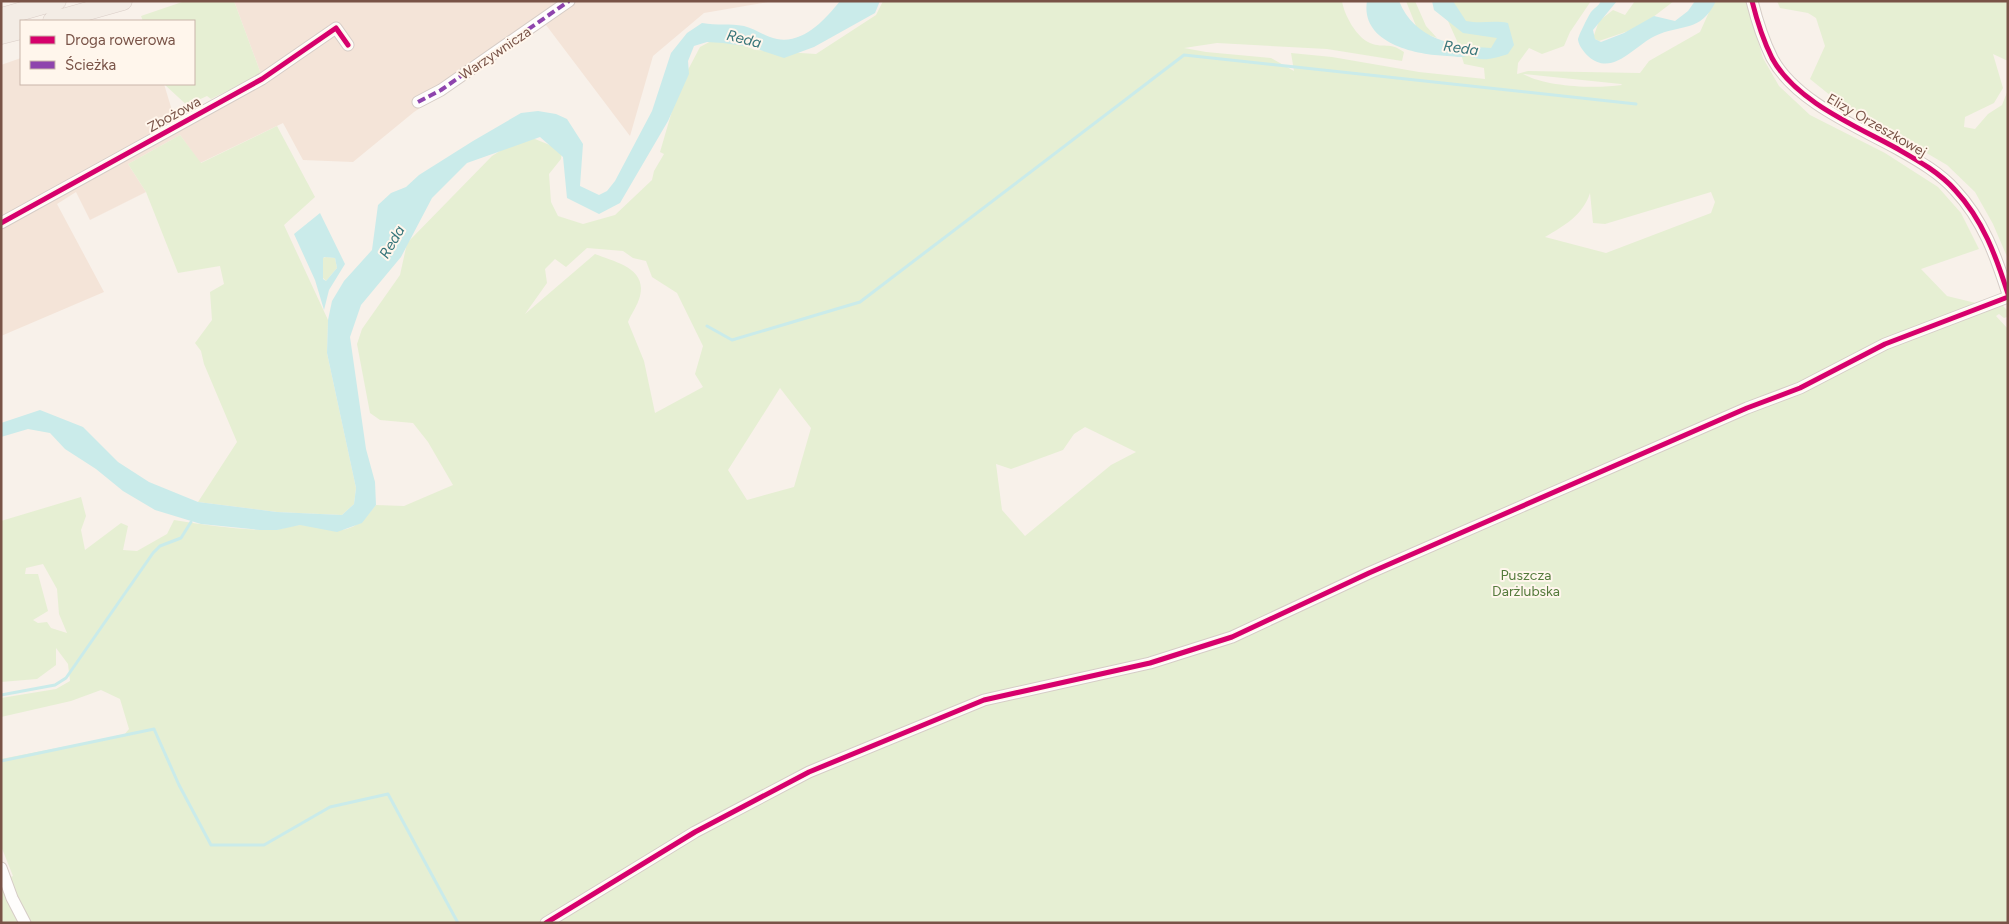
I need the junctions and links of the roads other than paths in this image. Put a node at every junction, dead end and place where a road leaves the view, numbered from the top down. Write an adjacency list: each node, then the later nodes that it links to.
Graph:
1 (57, 1): 5 (main road)
2 (123, 1): 6 (main road)
3 (569, 1): 10 (street, Warzywnicza)
4 (1752, 1): 12 (street, Elizy Orzeszkowej)
5 (1, 17)
6 (56, 20)
7 (20, 30): 8 (main road)
8 (1, 35)
9 (348, 45): 11 (street, Zbożowa)
10 (418, 102)
11 (1, 223)
12 (2008, 295): 15 (street)
13 (1, 868): 14 (street)
14 (25, 923)
15 (546, 923)

